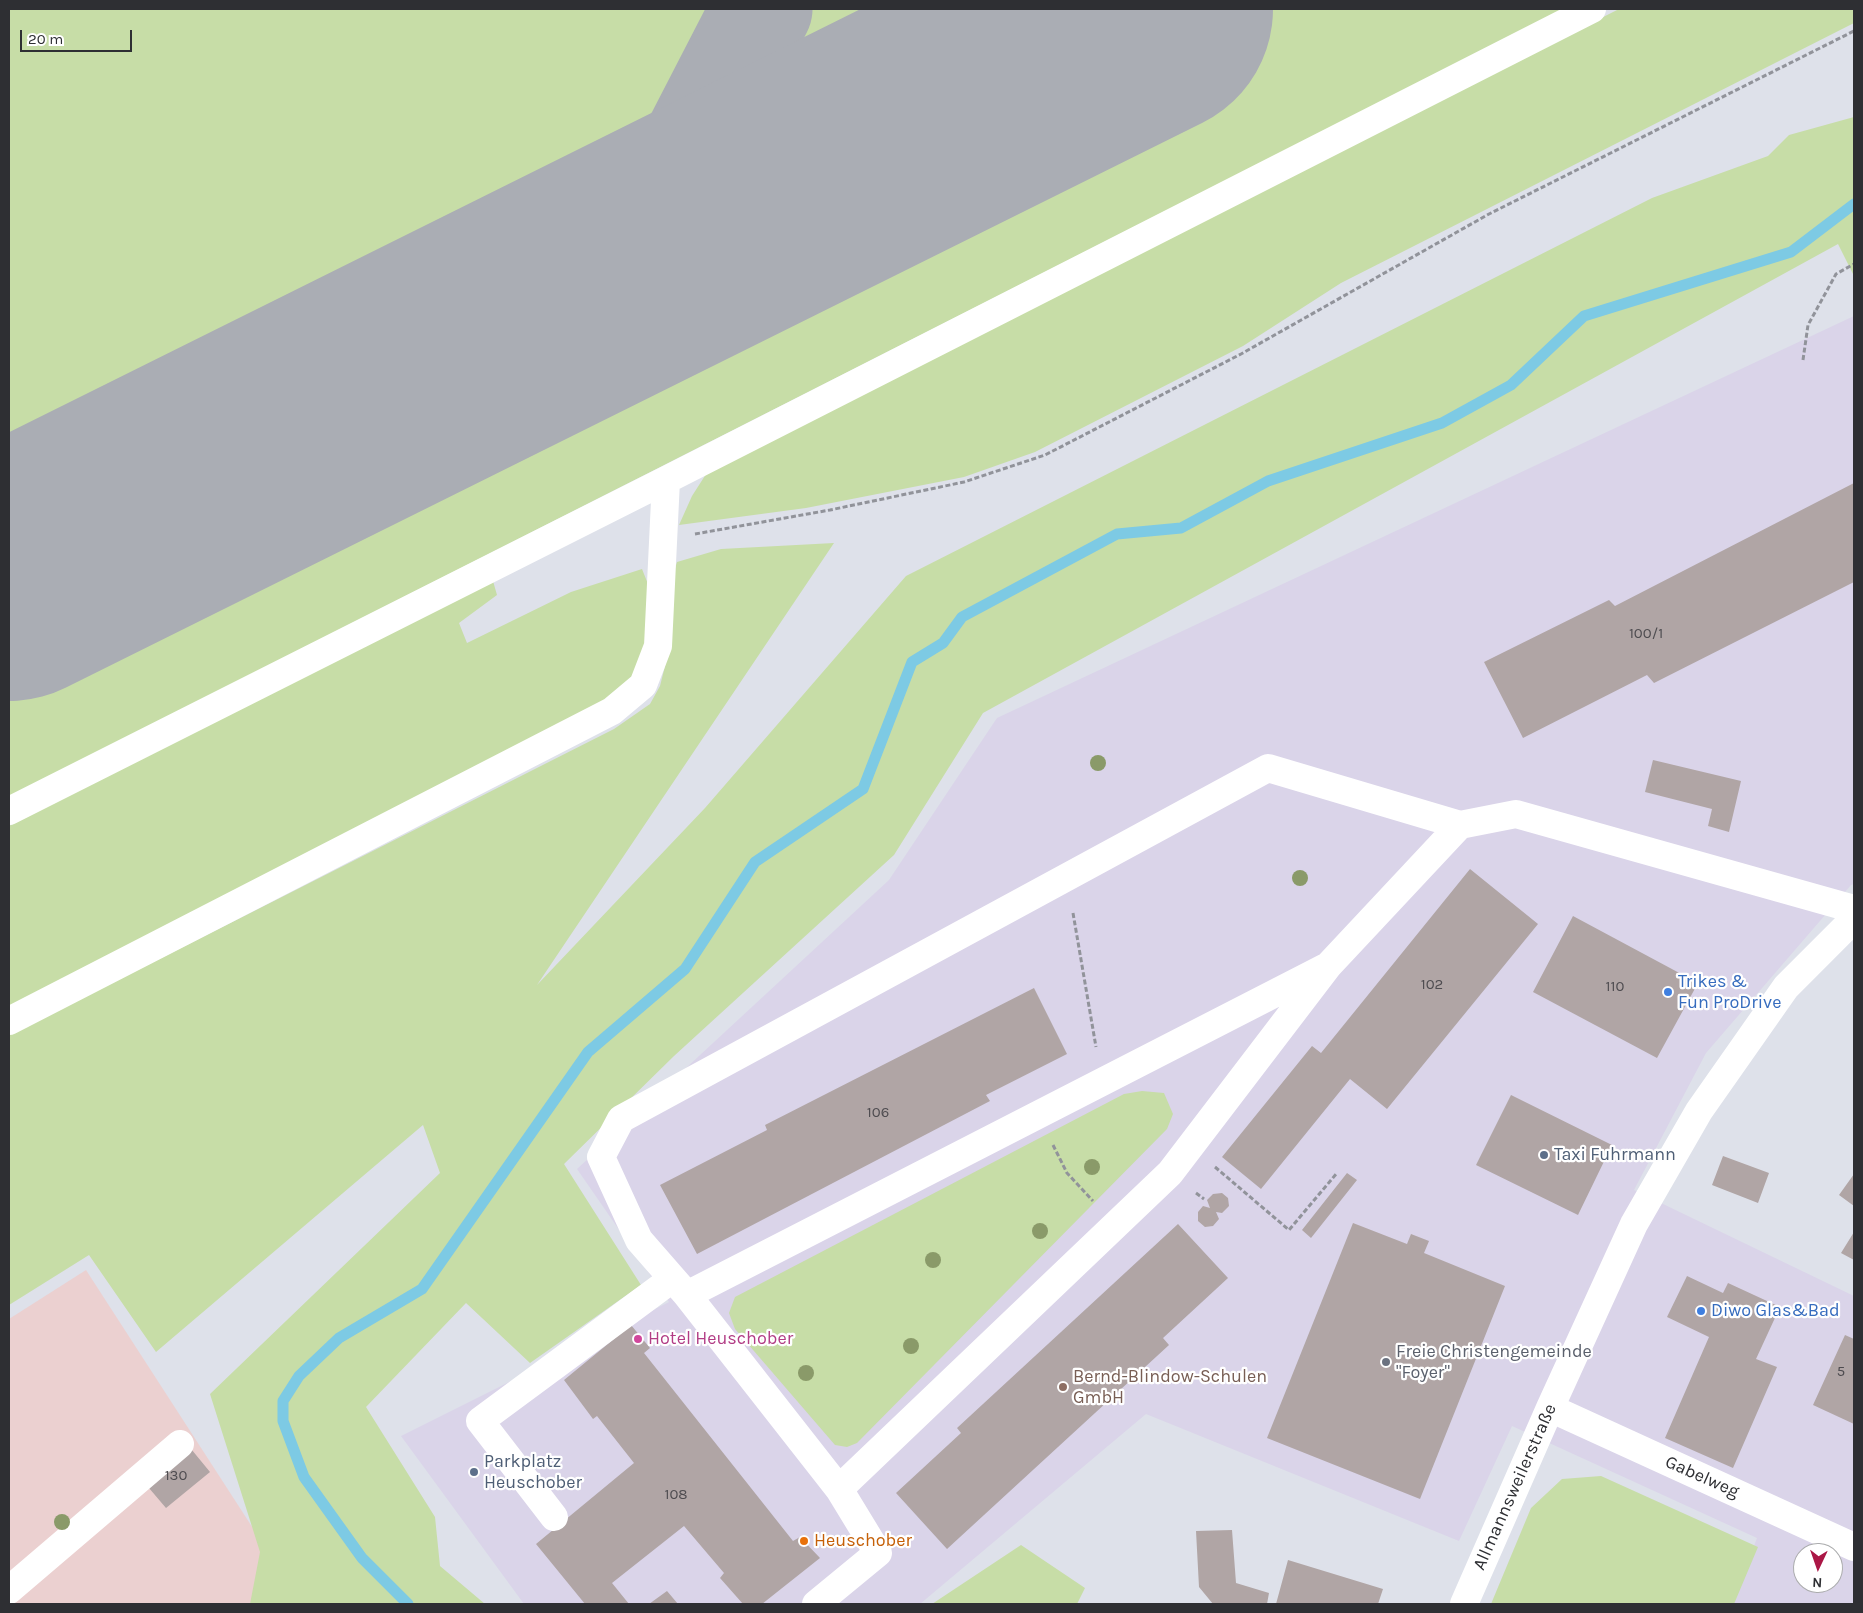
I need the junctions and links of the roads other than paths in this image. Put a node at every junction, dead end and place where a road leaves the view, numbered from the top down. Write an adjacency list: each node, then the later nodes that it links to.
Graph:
1 (1592, 9): 2 (street)
2 (666, 480): 3 (street); 8 (street)
3 (9, 811)
4 (1460, 825): 5 (street); 7 (street); 9 (street)
5 (1854, 909)
6 (1854, 919): 10 (street, Allmannsweilerstraße)
7 (1328, 966): 9 (street); 12 (street)
8 (9, 1021)
9 (680, 1287): 12 (street); 13 (street)
10 (1550, 1408): 14 (street, Gabelweg); 17 (street, Allmannsweilerstraße)
11 (180, 1444): 15 (street)
12 (839, 1489): 16 (street)
13 (554, 1517)
14 (1854, 1547)
15 (9, 1590)
16 (816, 1604)
17 (1464, 1604)

